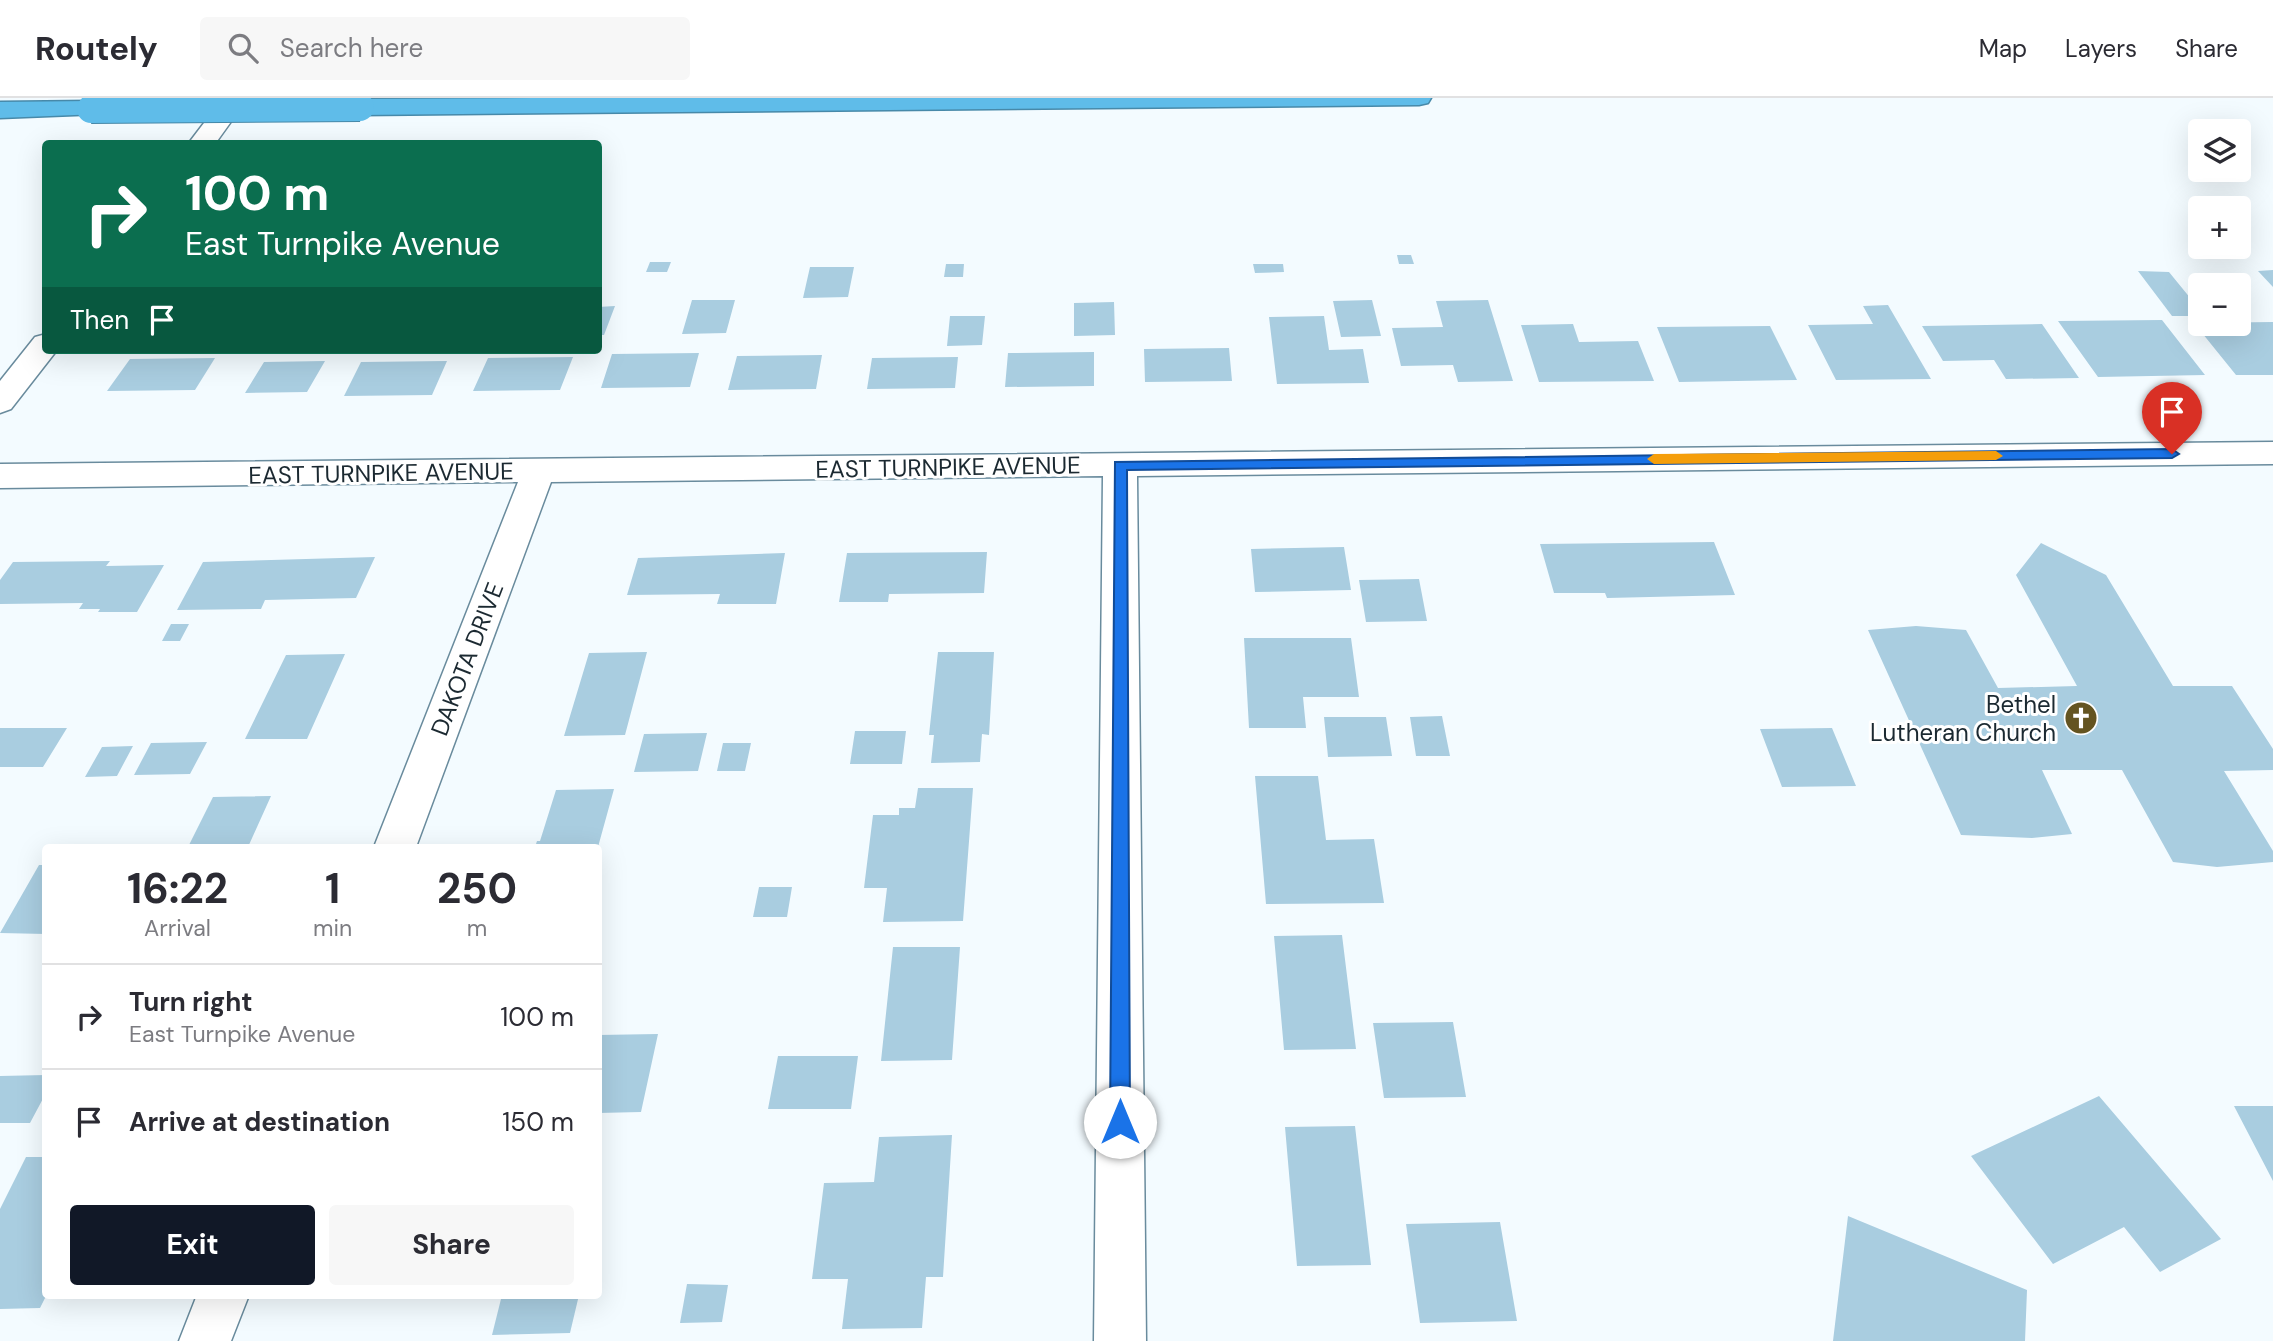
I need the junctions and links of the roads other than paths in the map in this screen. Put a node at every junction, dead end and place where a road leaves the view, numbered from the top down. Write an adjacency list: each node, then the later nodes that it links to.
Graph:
1 (236, 98): 4 (street)
2 (1419, 98): 3 (highway, bridge)
3 (0, 110)
4 (204, 140)
5 (42, 349): 6 (street)
6 (0, 402)
7 (2273, 453): 8 (street, EAST TURNPIKE AVENUE)
8 (1120, 465): 9 (street, EAST TURNPIKE AVENUE); 14 (street)
9 (539, 471): 10 (street, EAST TURNPIKE AVENUE); 11 (street, DAKOTA DRIVE)
10 (0, 476)
11 (396, 844)
12 (221, 1299): 13 (street)
13 (205, 1341)
14 (1120, 1341)

